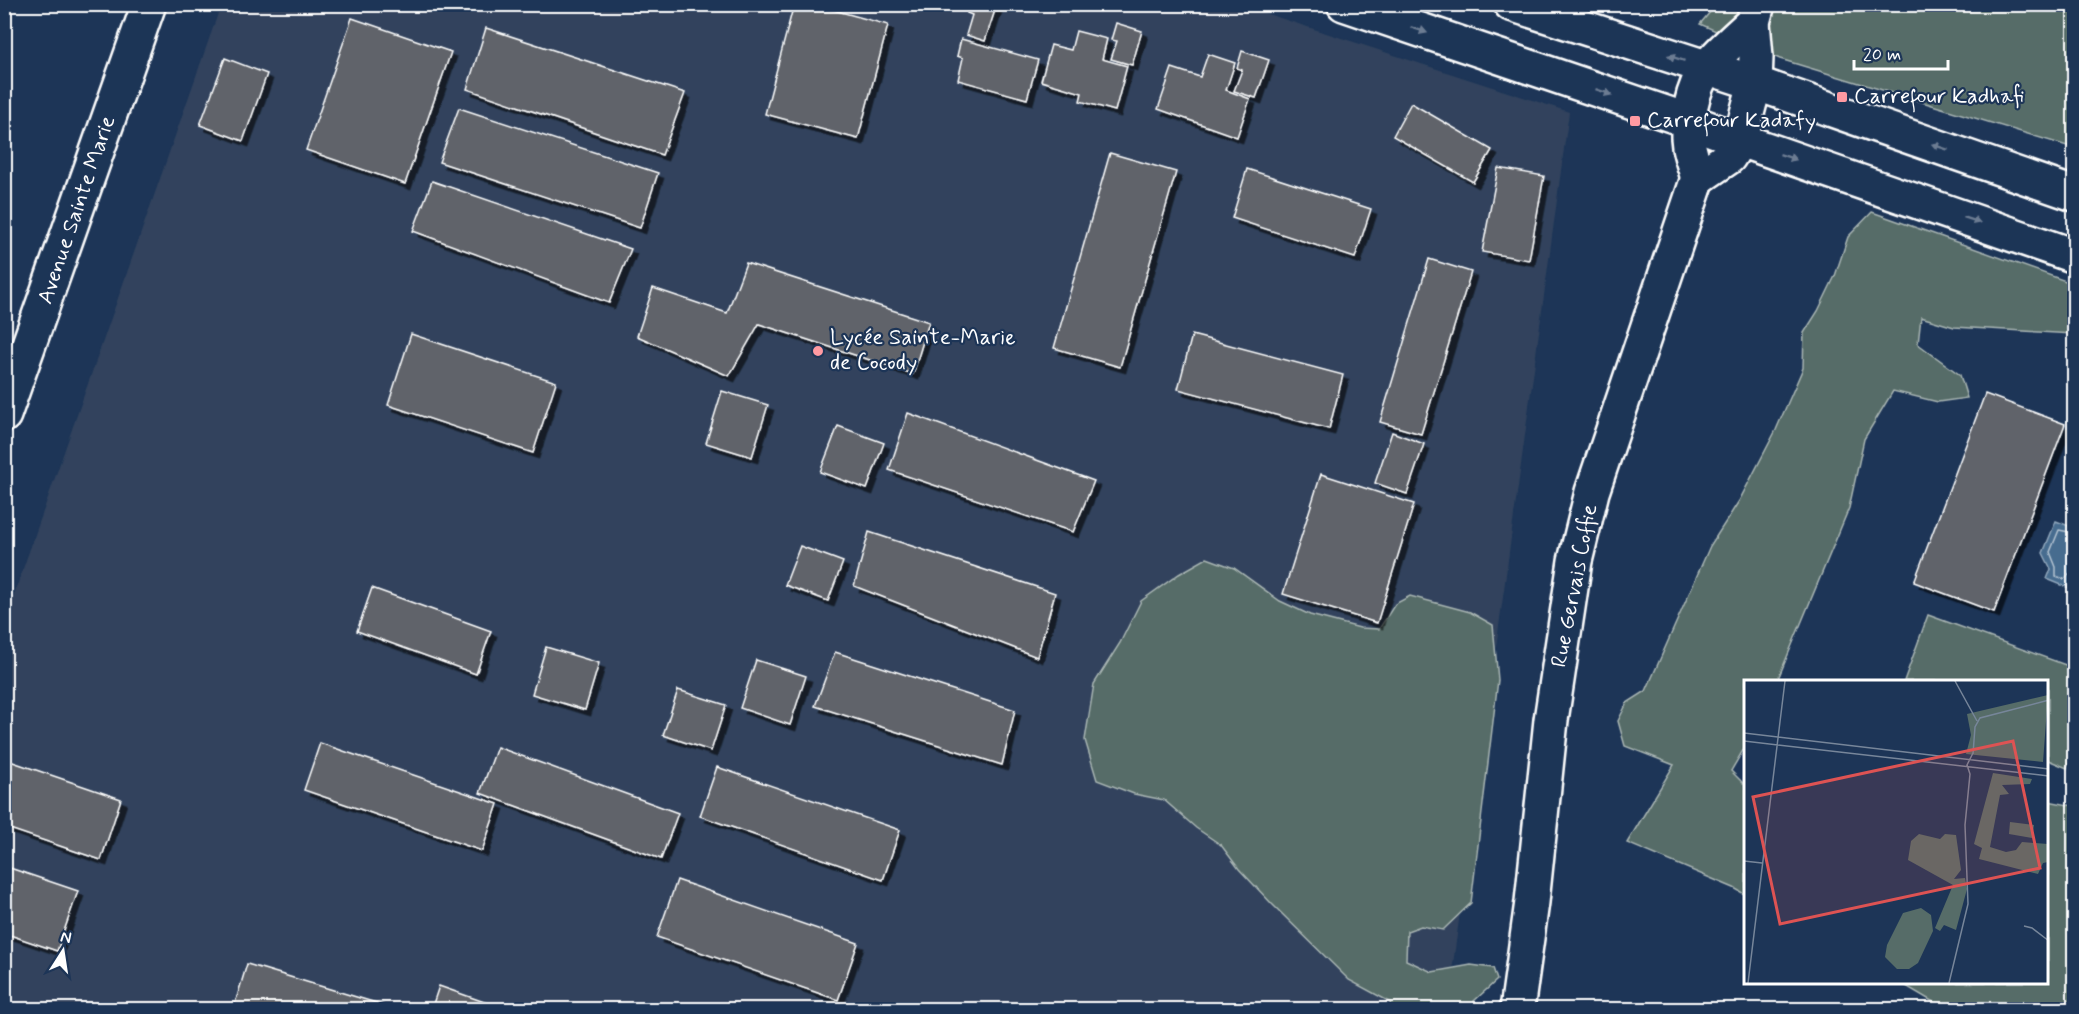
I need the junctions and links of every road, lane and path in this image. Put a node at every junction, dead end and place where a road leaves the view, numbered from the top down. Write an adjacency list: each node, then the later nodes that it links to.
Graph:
1 (149, 4): 12 (street, Avenue Sainte Marie)
2 (1344, 4): 7 (street, one-way to 7)
3 (1511, 4): 5 (street, one-way to 3)
4 (1756, 13): 5 (street); 6 (street)
5 (1707, 68): 6 (street); 7 (street)
6 (1755, 83): 8 (street); 10 (street, one-way to 6)
7 (1689, 121): 8 (street); 9 (street)
8 (1740, 140): 9 (street); 11 (street, one-way to 11)
9 (1698, 178): 13 (street, Rue Gervais Coffie)
10 (2074, 194)
11 (2074, 256)
12 (4, 415)
13 (1517, 1010)

